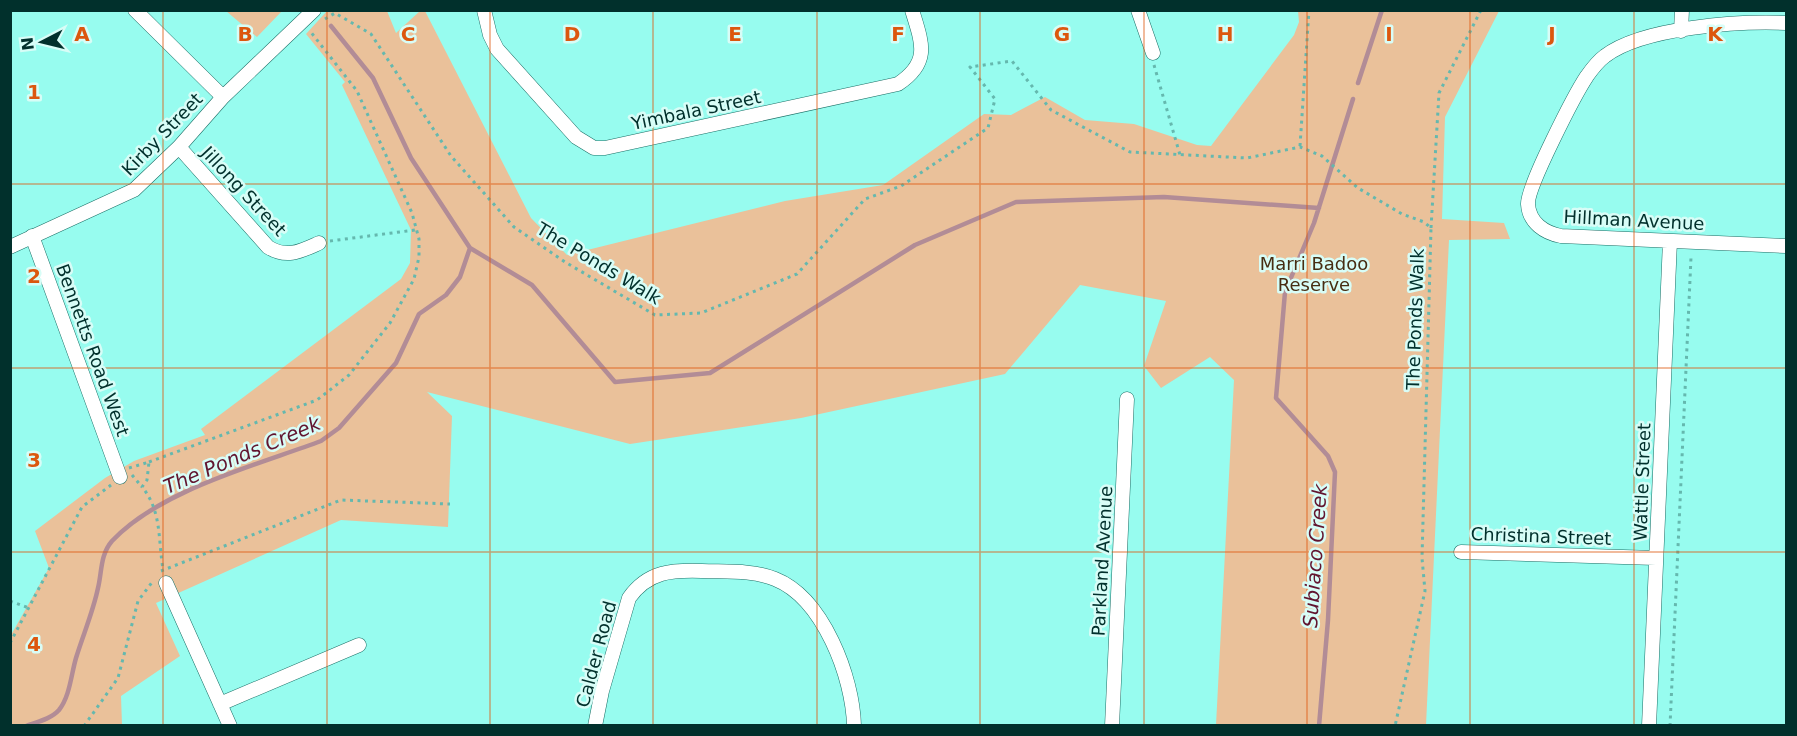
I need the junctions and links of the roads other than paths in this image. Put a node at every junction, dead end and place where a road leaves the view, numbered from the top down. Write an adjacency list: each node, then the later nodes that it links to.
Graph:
1 (135, 10): 10 (street)
2 (314, 10): 10 (street, Kirby Street)
3 (484, 10): 4 (street, Yimbala Street)
4 (912, 10)
5 (1138, 10): 9 (street)
6 (1682, 10): 8 (street)
7 (1786, 23): 8 (street, Hillman Avenue)
8 (1681, 31): 13 (street, Hillman Avenue)
9 (1153, 53)
10 (223, 97): 11 (street, Kirby Street)
11 (179, 147): 12 (street, Kirby Street); 14 (street, Jillong Street)
12 (32, 236): 16 (street, Kirby Street); 18 (street, Bennetts Road West)
13 (1670, 241): 15 (street, Hillman Avenue); 20 (street, Wattle Street)
14 (319, 243)
15 (1786, 246)
16 (10, 247)
17 (1127, 399): 27 (street, Parkland Avenue)
18 (120, 477)
19 (1461, 552): 20 (street, Christina Street)
20 (1656, 558): 28 (street, Wattle Street)
21 (166, 583): 23 (street)
22 (359, 645): 23 (street)
23 (220, 704): 24 (street)
24 (230, 726)
25 (595, 726): 26 (street, Calder Road)
26 (854, 726)
27 (1112, 726)
28 (1649, 726)

